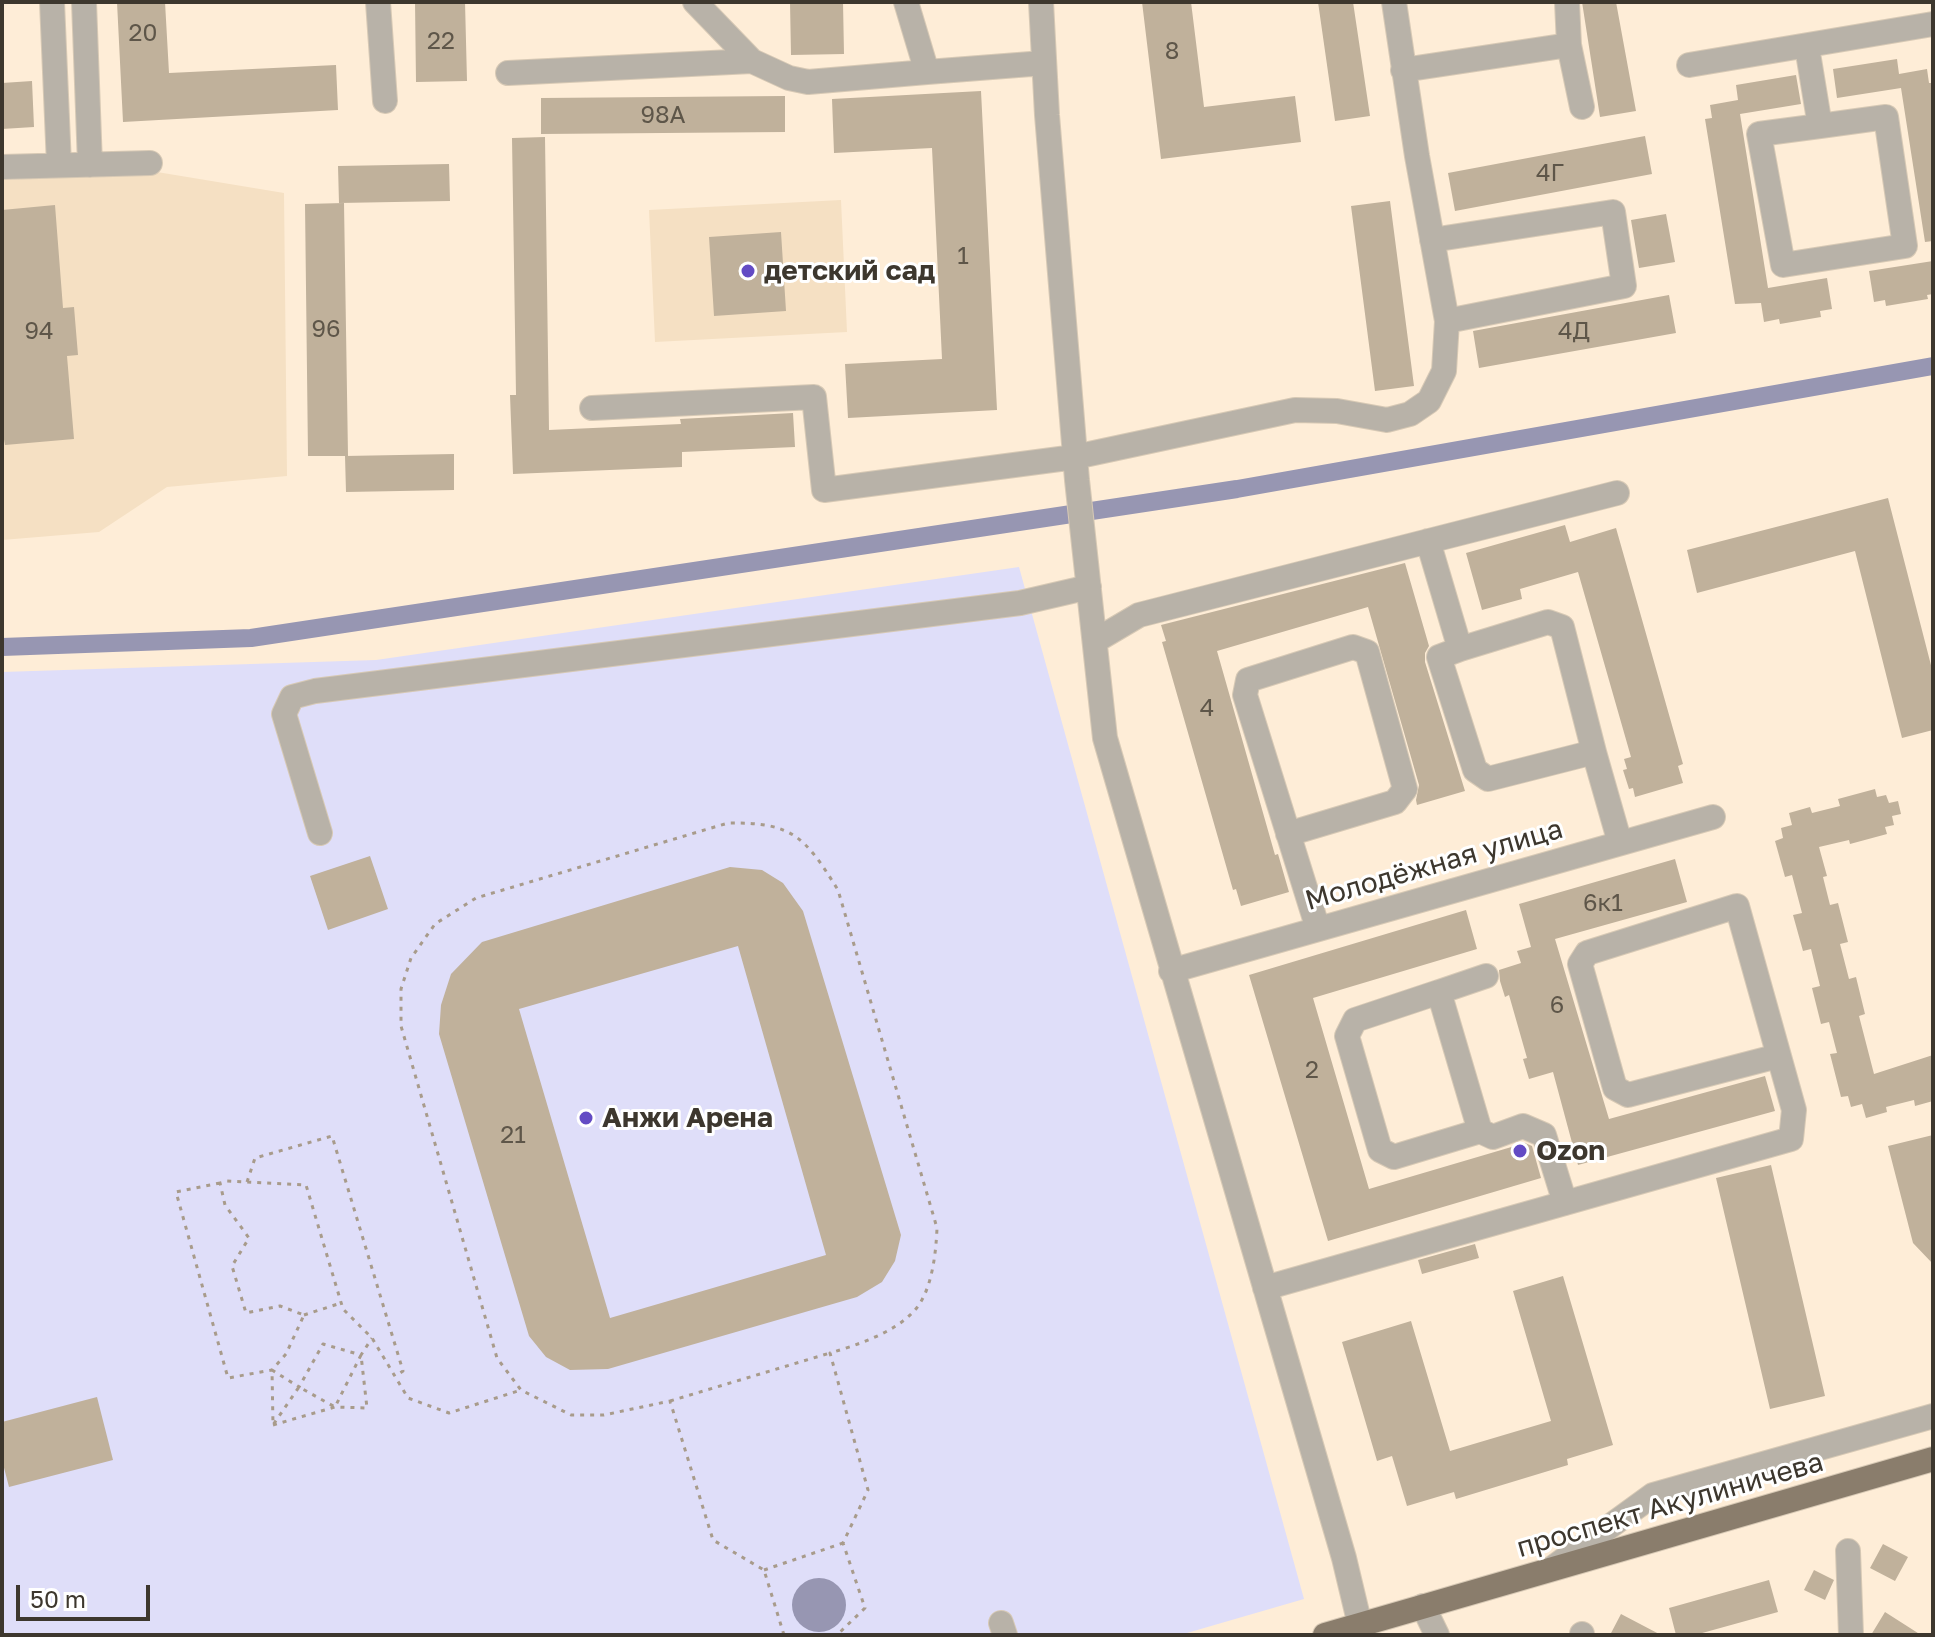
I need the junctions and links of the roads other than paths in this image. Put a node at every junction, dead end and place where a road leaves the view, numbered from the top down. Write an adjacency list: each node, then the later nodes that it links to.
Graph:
1 (52, 2): 22 (street)
2 (84, 2): 23 (street)
3 (378, 2): 18 (street)
4 (695, 2): 12 (street)
5 (906, 2): 16 (street)
6 (1041, 2): 13 (street)
7 (1394, 2): 15 (street)
8 (1567, 2): 10 (street)
9 (1933, 24): 11 (street)
10 (1569, 45): 15 (street); 19 (street)
11 (1807, 47): 14 (street); 20 (street)
12 (752, 61): 16 (street); 17 (street)
13 (1044, 63): 16 (street); 28 (street)
14 (1689, 65)
15 (1403, 70): 25 (street)
16 (927, 72)
17 (508, 73)
18 (385, 101)
19 (1582, 107)
20 (1820, 126): 20 (street)
21 (150, 163): 23 (street)
22 (59, 165): 23 (street); 24 (street)
23 (90, 165)
24 (2, 167)
25 (1432, 240): 26 (street); 26 (street)
26 (1447, 321): 28 (street)
27 (592, 408): 28 (street)
28 (1076, 469): 31 (street)
29 (1617, 493): 30 (street)
30 (1428, 541): 32 (street); 33 (street)
31 (1089, 587): 32 (street); 36 (street)
32 (1095, 641): 40 (street)
33 (1460, 649): 34 (street); 34 (street)
34 (1594, 752): 38 (street)
35 (1713, 817): 38 (street, Молодёжная улица)
36 (320, 833)
37 (1288, 834): 37 (street); 39 (street)
38 (1620, 843): 39 (street, Молодёжная улица)
39 (1318, 929): 40 (street, Молодёжная улица)
40 (1171, 971): 46 (street)
41 (1486, 976): 42 (street)
42 (1439, 992): 44 (street); 44 (street)
43 (1778, 1056): 43 (street); 45 (street)
44 (1480, 1131): 45 (street)
45 (1565, 1203): 46 (street)
46 (1265, 1288): 52 (street)
47 (1933, 1416): 50 (street)
48 (1933, 1459): 50 (main road, проспект Акулиничева)
49 (1848, 1551): 55 (street)
50 (1551, 1570): 51 (main road, проспект Акулиничева)
51 (1423, 1606): 52 (main road, проспект Акулиничева); 54 (street)
52 (1360, 1625): 53 (main road)
53 (1325, 1635)
54 (1437, 1635)
55 (1851, 1635)

